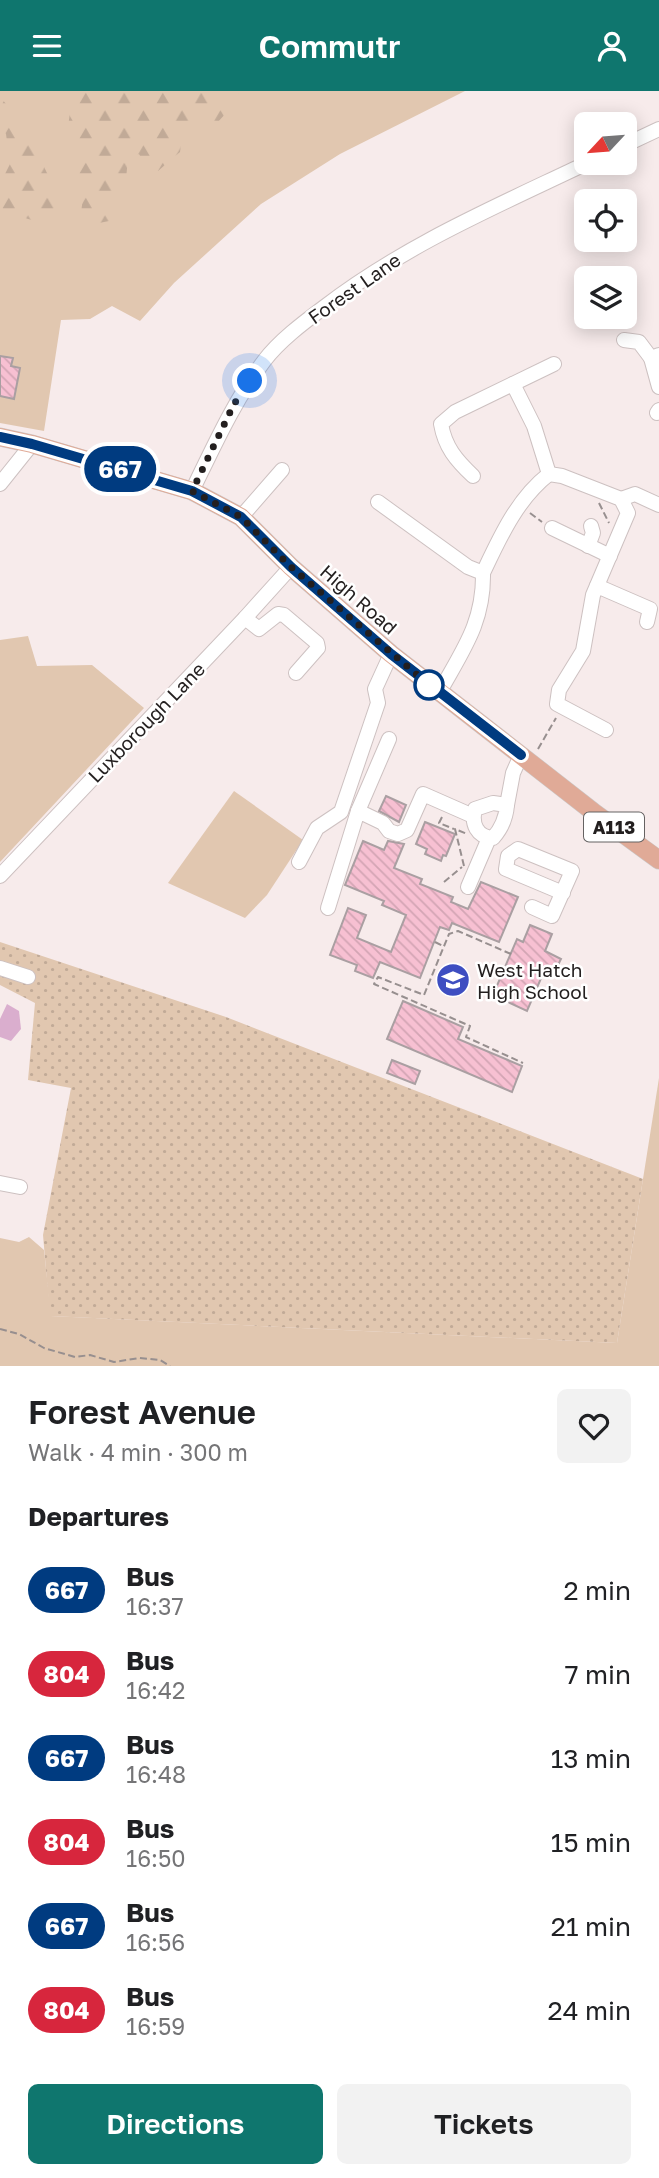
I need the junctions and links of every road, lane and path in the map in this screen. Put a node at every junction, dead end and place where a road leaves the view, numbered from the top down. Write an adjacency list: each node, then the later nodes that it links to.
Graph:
1 (659, 128): 2 (street)
2 (637, 139)
3 (574, 169): 16 (street, Forest Lane)
4 (624, 340): 5 (street)
5 (655, 356): 8 (street)
6 (554, 364): 7 (street)
7 (513, 384): 12 (street); 13 (street)
8 (659, 387)
9 (0, 437): 10 (main road, High Road / A113)
10 (32, 444): 14 (street); 16 (main road, High Road / A113)
11 (282, 470): 21 (street)
12 (549, 474): 15 (street); 20 (street)
13 (472, 476)
14 (0, 484)
15 (594, 488): 17 (street); 24 (path)
16 (192, 491): 21 (main road, High Road / A113)
17 (621, 499): 19 (street); 24 (street)
18 (378, 502): 28 (street)
19 (659, 505)
20 (520, 506): 23 (path); 28 (street)
21 (241, 517): 27 (main road, High Road / A113)
22 (592, 526): 25 (street)
23 (552, 527): 25 (street)
24 (621, 532): 26 (street)
25 (588, 546): 26 (street)
26 (610, 556): 29 (street)
27 (291, 567): 30 (street, Luxborough Lane); 32 (main road, High Road / A113)
28 (483, 573): 34 (street)
29 (597, 586): 31 (street); 35 (street)
30 (245, 618): 33 (street); 48 (street, Luxborough Lane)
31 (647, 622)
32 (391, 654): 34 (main road, High Road / A113); 47 (street)
33 (296, 673)
34 (439, 693): 38 (main road, High Road / A113)
35 (557, 704): 36 (street); 38 (path)
36 (606, 730)
37 (389, 739): 41 (street)
38 (525, 758): 40 (street); 46 (main road, High Road / A113)
39 (448, 804): 41 (street); 42 (street); 43 (path)
40 (508, 805): 42 (street); 44 (street)
41 (358, 811): 51 (street)
42 (473, 816): 44 (street)
43 (455, 829): 44 (path); 49 (path)
44 (489, 839): 45 (street); 49 (street)
45 (508, 856): 50 (street); 50 (street)
46 (659, 860)
47 (299, 862)
48 (0, 876)
49 (468, 885)
50 (563, 893): 52 (street)
51 (328, 908)
52 (532, 908)
53 (435, 942): 54 (path)
54 (444, 946): 55 (path); 58 (path)
55 (511, 954)
56 (0, 968): 57 (street)
57 (27, 977)
58 (523, 1063)
59 (0, 1183): 60 (street)
60 (20, 1187)
61 (0, 1329): 62 (path)
62 (170, 1366)

